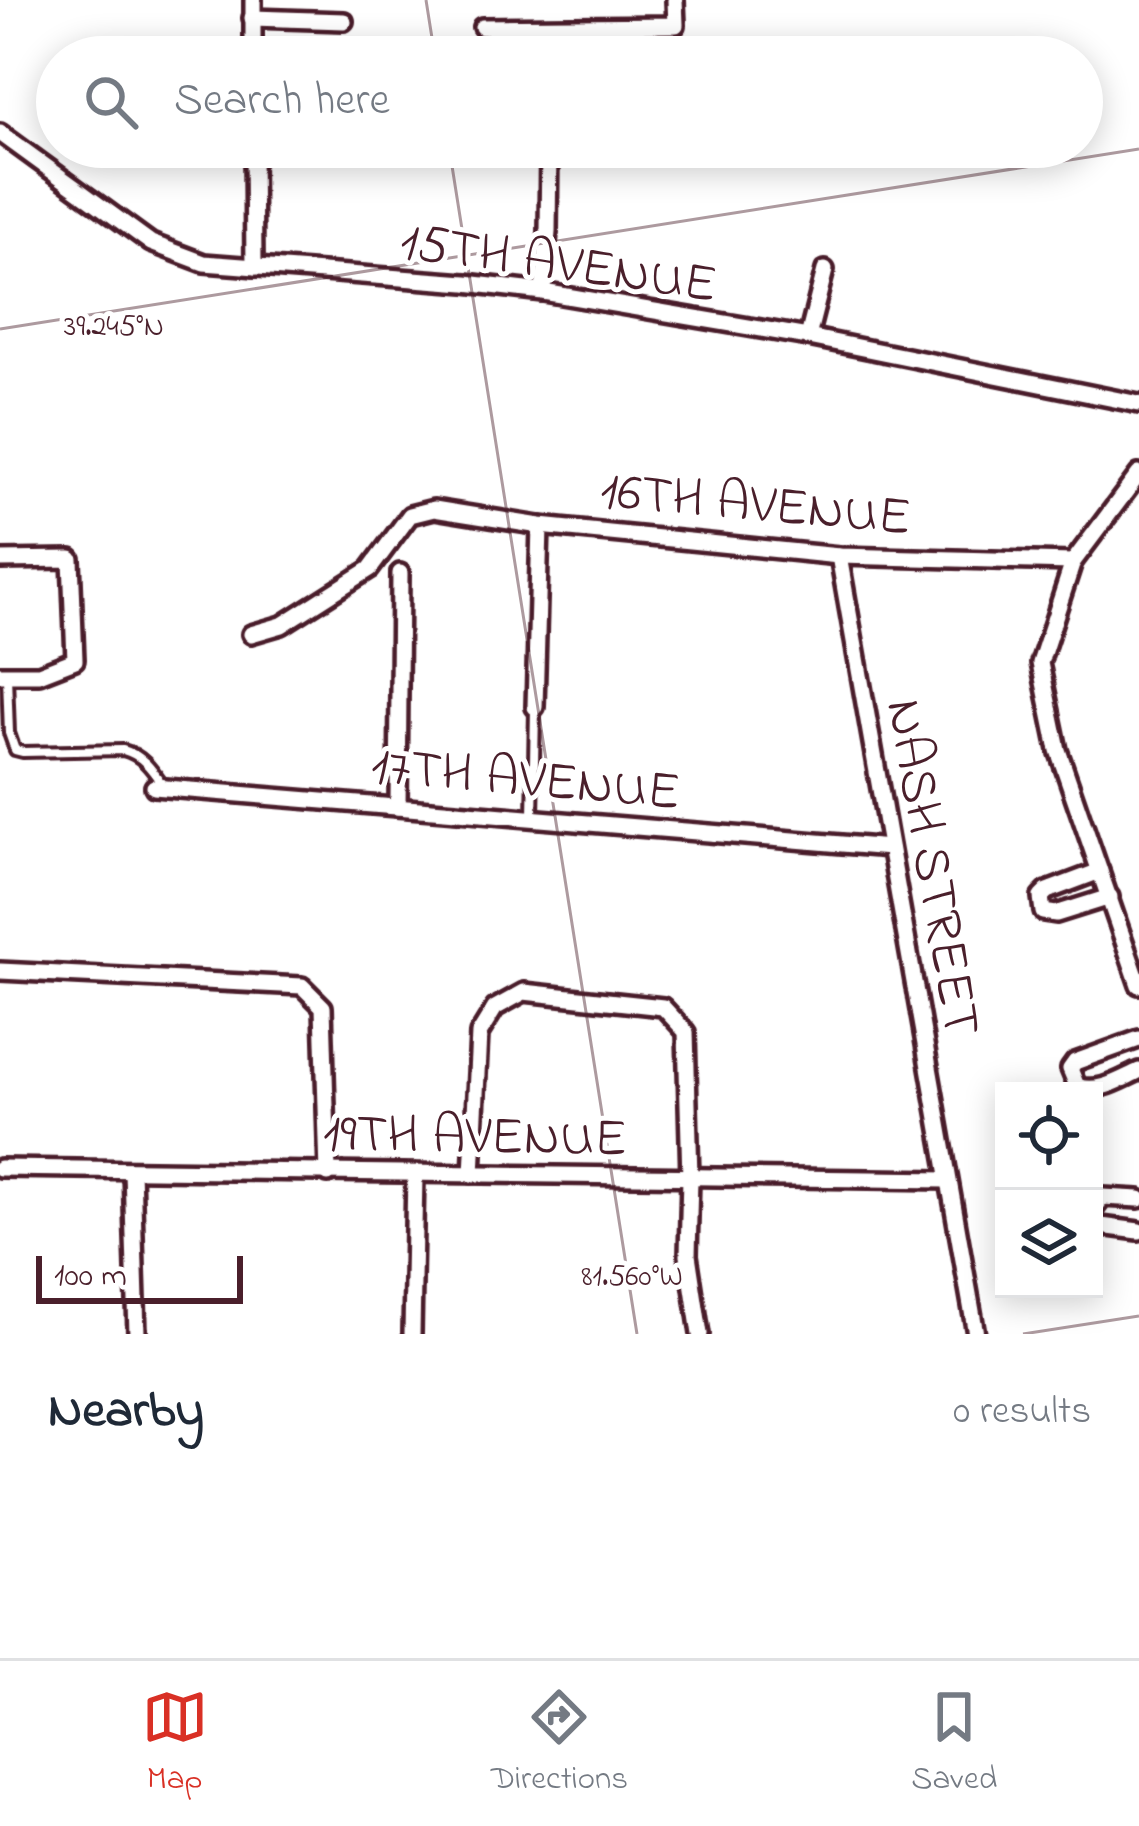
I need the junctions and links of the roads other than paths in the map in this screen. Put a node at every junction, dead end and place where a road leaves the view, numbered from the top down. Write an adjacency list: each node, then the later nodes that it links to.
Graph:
1 (254, 0): 3 (street)
2 (675, 0): 6 (street)
3 (252, 18): 4 (street); 7 (street)
4 (344, 21)
5 (482, 28): 6 (street)
6 (550, 28): 8 (street)
7 (252, 36)
8 (550, 36)
9 (0, 133): 10 (street, 15TH AVENUE)
10 (36, 159)
11 (48, 168): 14 (street, 15TH AVENUE)
12 (253, 168): 14 (street)
13 (547, 168): 16 (street)
14 (254, 267): 16 (street, 15TH AVENUE)
15 (825, 270): 17 (street)
16 (543, 292): 17 (street, 15TH AVENUE)
17 (808, 337): 18 (street, 15TH AVENUE)
18 (1139, 404)
19 (1139, 474): 23 (street)
20 (540, 526): 21 (street, 16TH AVENUE); 25 (street, 16TH AVENUE); 27 (street)
21 (839, 556): 23 (street, 16TH AVENUE); 31 (street, NASH STREET)
22 (0, 560): 26 (street)
23 (1073, 562): 32 (street)
24 (400, 573): 29 (street)
25 (251, 634)
26 (3, 674): 28 (lane)
27 (535, 707): 30 (lane)
28 (159, 787): 29 (street, 17TH AVENUE)
29 (398, 807): 30 (street, 17TH AVENUE)
30 (532, 818): 31 (street, 17TH AVENUE)
31 (890, 848): 44 (street, NASH STREET)
32 (1100, 871): 33 (street); 33 (street)
33 (1109, 897): 35 (street)
34 (0, 970): 40 (street)
35 (1139, 985)
36 (1139, 1039): 37 (street)
37 (1139, 1071)
38 (0, 1168): 39 (street, 19TH AVENUE)
39 (132, 1171): 40 (street, 19TH AVENUE); 49 (street)
40 (328, 1174): 41 (street, 19TH AVENUE)
41 (415, 1174): 42 (street, 19TH AVENUE); 50 (street)
42 (472, 1174): 43 (street, 19TH AVENUE); 43 (street)
43 (690, 1178): 44 (street, 19TH AVENUE); 51 (street)
44 (948, 1180): 52 (street, NASH STREET)
45 (1103, 1197): 46 (street)
46 (1139, 1199)
47 (1103, 1226): 48 (street)
48 (1139, 1231)
49 (137, 1334)
50 (412, 1334)
51 (700, 1334)
52 (976, 1334)

